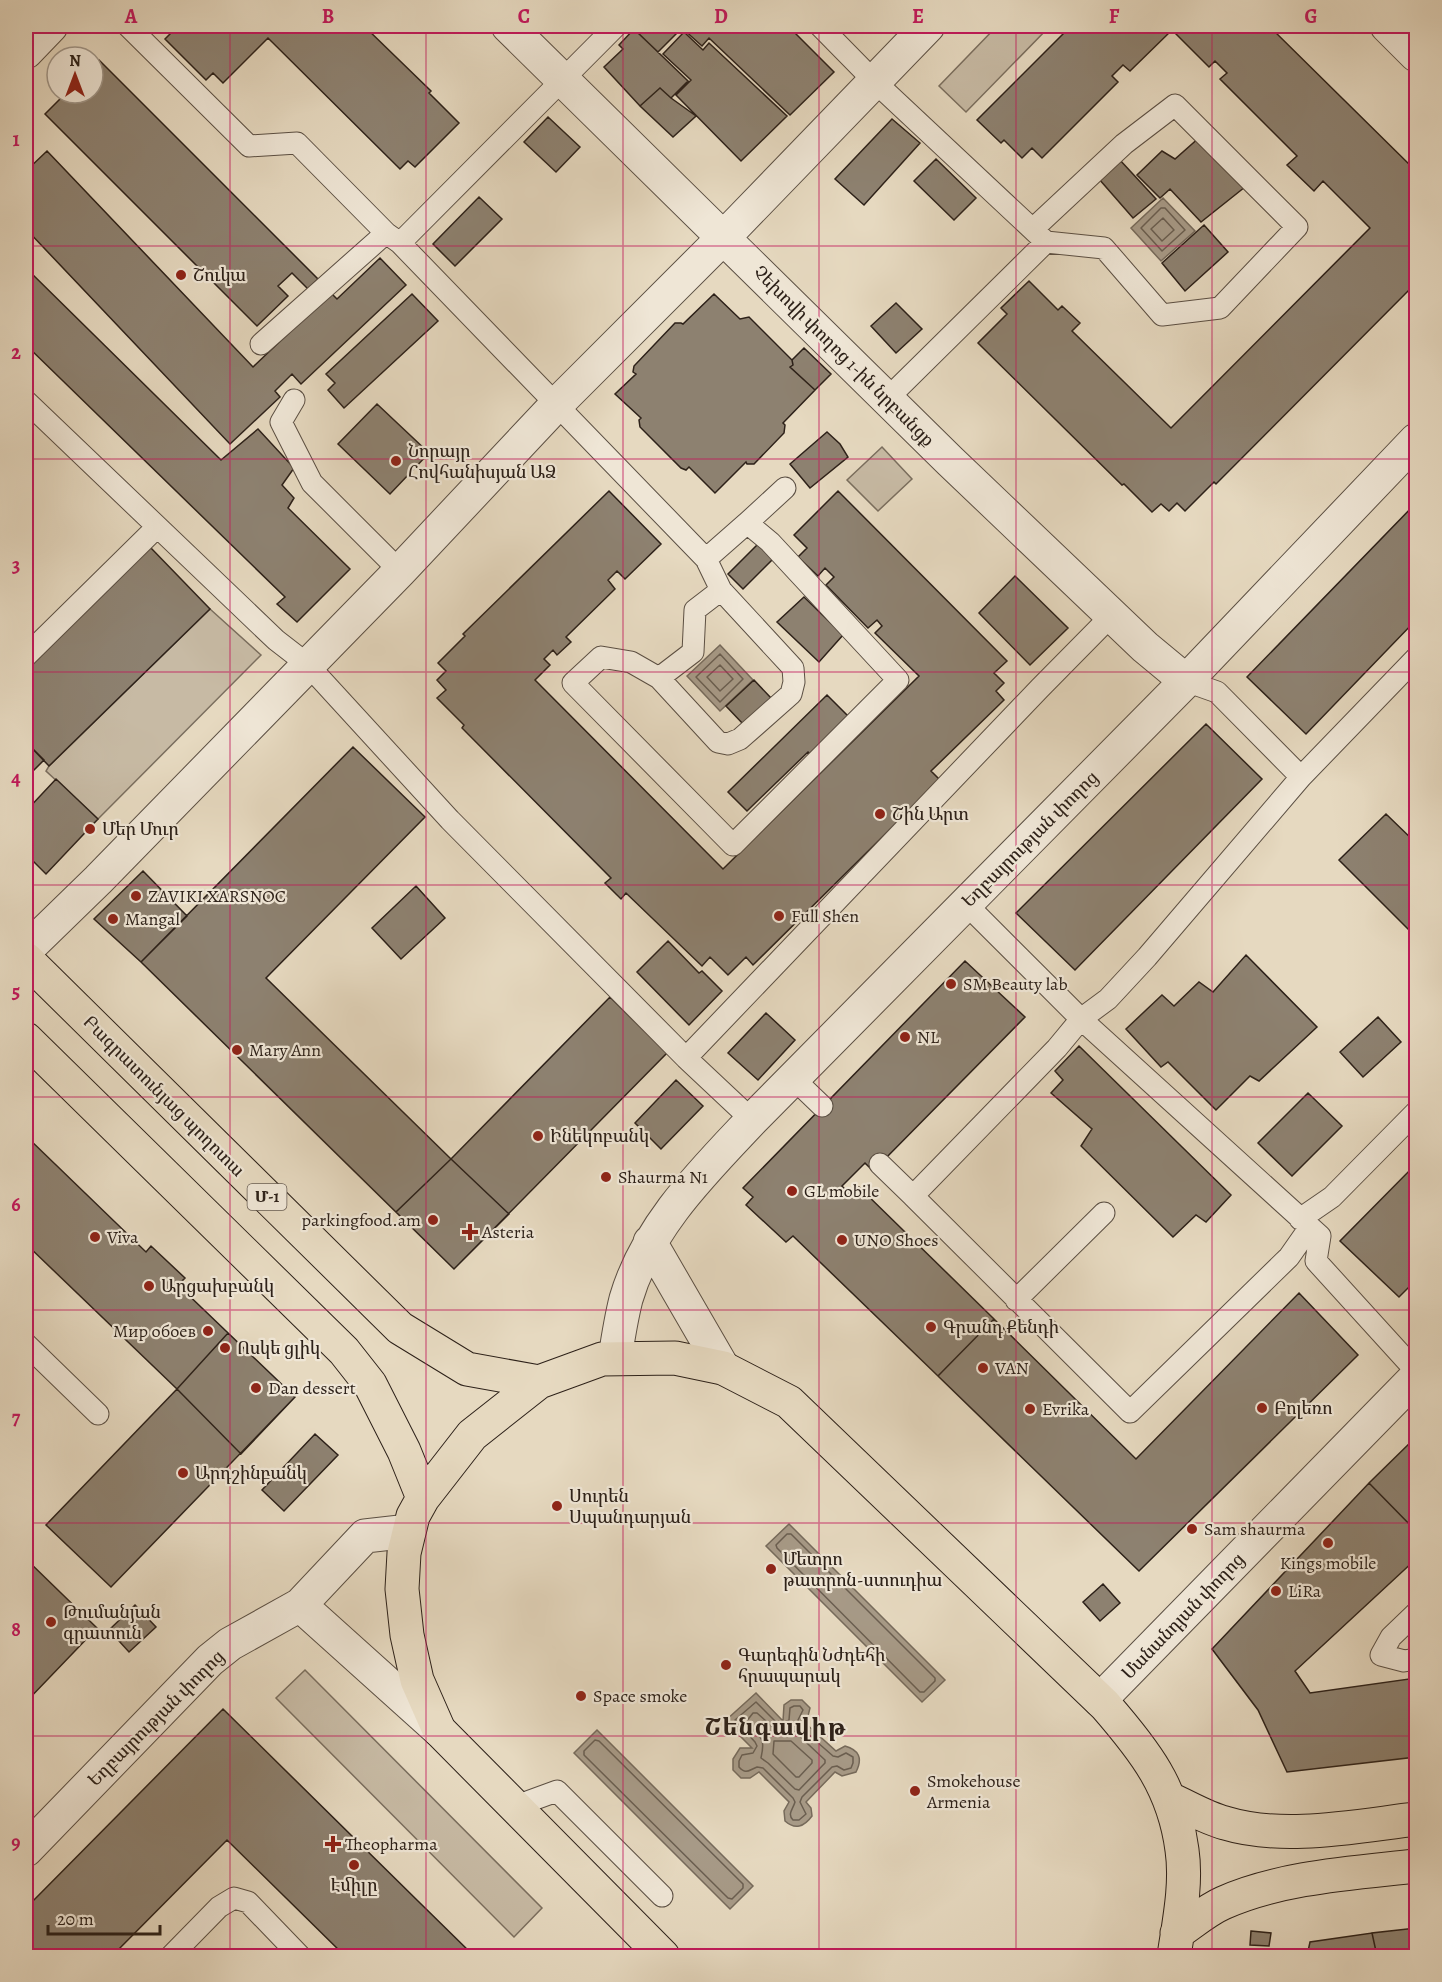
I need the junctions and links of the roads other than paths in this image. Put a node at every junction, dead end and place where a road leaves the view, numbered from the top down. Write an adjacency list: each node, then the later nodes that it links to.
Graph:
1 (51, 26): 7 (street)
2 (128, 26): 12 (lane)
3 (508, 26): 8 (street, Չեխովի փողոց 1-ին նրբանցք)
4 (616, 26): 8 (lane)
5 (820, 26): 9 (lane)
6 (928, 26): 9 (street)
7 (26, 52)
8 (562, 80): 11 (street, Չեխովի փողոց 1-ին նրբանցք); 12 (lane)
9 (874, 81): 10 (lane); 11 (street)
10 (1040, 236): 10 (lane); 14 (lane)
11 (724, 237): 14 (street, Չեխովի փողոց 1-ին նրբանցք); 17 (street)
12 (393, 238): 13 (lane); 17 (lane)
13 (261, 344)
14 (887, 399): 25 (street, Չեխովի փողոց 1-ին նրբանցք)
15 (26, 400): 21 (lane)
16 (294, 400): 23 (lane)
17 (557, 404): 22 (lane); 23 (street)
18 (1416, 440): 30 (street, Եղբայրության փողոց)
19 (785, 488): 20 (lane)
20 (747, 523): 22 (lane); 29 (lane)
21 (157, 527): 26 (lane); 28 (lane)
22 (706, 559): 24 (lane)
23 (400, 570): 28 (street)
24 (721, 590): 29 (lane); 29 (lane)
25 (1112, 615): 30 (street, Չեխովի փողոց 1-ին նրբանցք); 37 (lane)
26 (26, 656)
27 (1416, 658): 31 (lane)
28 (307, 664): 33 (street); 37 (lane)
29 (660, 678)
30 (1186, 681): 31 (lane); 32 (street, Եղբայրության փողոց)
31 (1301, 777): 35 (lane)
32 (966, 904): 35 (lane); 38 (street, Եղբայրության փողոց)
33 (26, 950)
34 (26, 959): 53 (main road, Բագրատունյաց պողոտա / Մ-1)
35 (1081, 1018): 43 (lane); 45 (lane)
36 (26, 1039): 55 (main road)
37 (686, 1058): 41 (lane)
38 (794, 1079): 39 (lane); 41 (street, Եղբայրության փողոց)
39 (822, 1106)
40 (1416, 1112): 45 (lane)
41 (752, 1120): 46 (street, Եղբայրության փողոց)
42 (880, 1164): 43 (lane)
43 (913, 1196): 47 (lane)
44 (1104, 1213): 47 (lane)
45 (1305, 1223): 47 (lane); 51 (lane)
46 (650, 1242): 49 (street, Եղբայրության փողոց); 50 (street)
47 (1016, 1300)
48 (26, 1344): 54 (lane)
49 (615, 1358): 50 (main road); 53 (main road)
50 (723, 1368): 60 (main road)
51 (1416, 1371)
52 (1416, 1377): 60 (street, Մանանդյան փողոց)
53 (538, 1382): 55 (main road)
54 (98, 1414)
55 (423, 1498): 56 (main road)
56 (409, 1531): 57 (street, Եղբայրության փողոց); 61 (main road)
57 (300, 1605): 61 (street); 65 (street, Եղբայրության փողոց)
58 (1416, 1613): 59 (lane)
59 (1416, 1659)
60 (1100, 1700): 62 (main road)
61 (439, 1730): 63 (main road)
62 (1170, 1799): 64 (main road); 68 (main road)
63 (516, 1806): 67 (lane); 71 (main road)
64 (1416, 1819)
65 (26, 1850)
66 (1416, 1866): 68 (main road)
67 (662, 1896)
68 (1176, 1945)
69 (171, 1956): 70 (lane)
70 (300, 1956)
71 (663, 1956)

